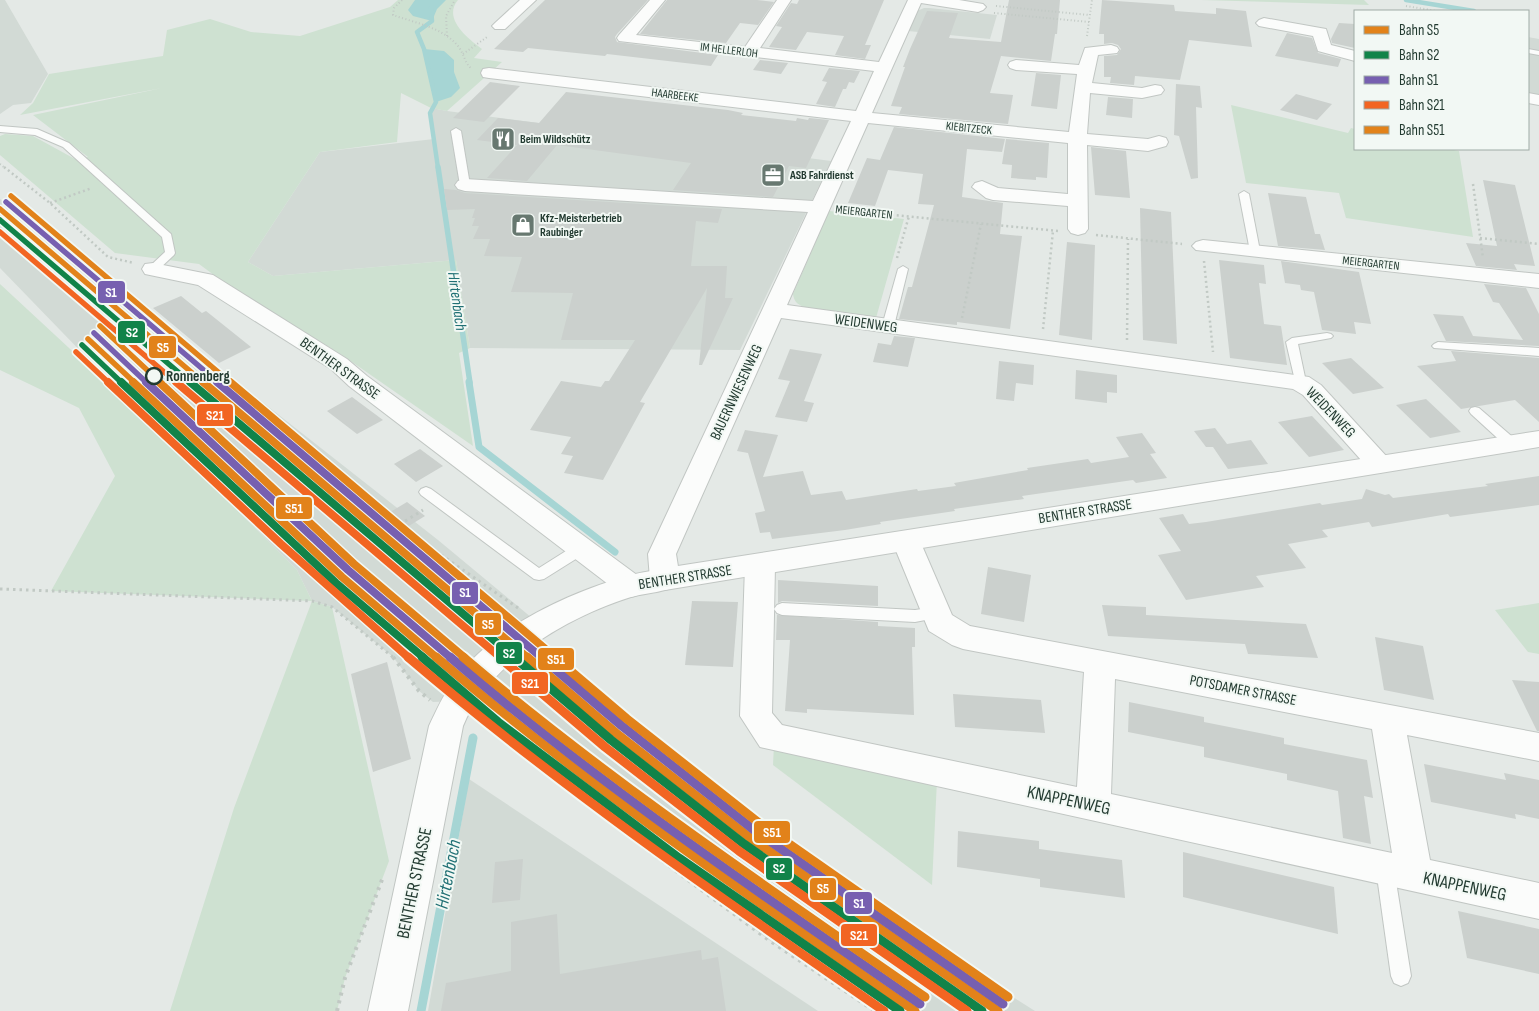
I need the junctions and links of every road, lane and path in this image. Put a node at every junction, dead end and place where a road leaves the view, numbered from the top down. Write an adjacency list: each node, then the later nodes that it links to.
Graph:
1 (402, 0): 16 (path)
2 (455, 0): 16 (path)
3 (529, 0): 15 (street)
4 (658, 0): 19 (street, IM HELLERLOH)
5 (784, 0): 19 (street)
6 (915, 0): 23 (street, BAUERNWIESENWEG)
7 (925, 0): 9 (street)
8 (1092, 0): 12 (path)
9 (970, 4): 12 (path); 13 (path)
10 (1406, 6): 11 (path)
11 (1432, 10)
12 (1090, 15): 13 (path)
13 (1088, 22): 18 (path)
14 (1264, 24): 21 (street)
15 (497, 28): 20 (path)
16 (447, 36): 20 (path)
17 (1111, 50): 18 (street)
18 (1091, 51): 25 (street)
19 (749, 52): 23 (street, IM HELLERLOH)
20 (463, 54): 24 (path)
21 (1354, 56)
22 (1016, 65): 25 (street)
23 (883, 67): 27 (street, BAUERNWIESENWEG)
24 (489, 73): 27 (street, HAARBEEKE)
25 (1084, 78): 26 (street); 30 (street)
26 (1155, 90)
27 (862, 117): 30 (street, KIEBITZECK); 40 (street, BAUERNWIESENWEG)
28 (0, 129): 33 (lane)
29 (456, 131): 35 (lane)
30 (1076, 138): 31 (street, KIEBITZECK); 38 (street)
31 (1159, 142)
32 (0, 164): 39 (path)
33 (108, 183): 39 (path); 52 (lane)
34 (1473, 184): 46 (path)
35 (465, 185): 40 (street)
36 (982, 187): 38 (street)
37 (1244, 194): 49 (lane)
38 (1076, 201): 44 (street)
39 (50, 203): 50 (path)
40 (819, 207): 41 (path, MEIERGARTEN); 55 (street, BAUERNWIESENWEG)
41 (909, 216): 42 (path, MEIERGARTEN); 51 (path, MEIERGARTEN)
42 (981, 224): 43 (path, MEIERGARTEN); 57 (path)
43 (1053, 231): 44 (path, MEIERGARTEN); 60 (path)
44 (1078, 232): 45 (path, MEIERGARTEN)
45 (1128, 238): 48 (path, MEIERGARTEN); 62 (path)
46 (1480, 238): 47 (path); 53 (path)
47 (1539, 244)
48 (1202, 246): 49 (street, MEIERGARTEN); 63 (path)
49 (1255, 251): 53 (street, MEIERGARTEN)
50 (108, 257)
51 (899, 267): 56 (lane)
52 (154, 268): 74 (street, BENTHER STRASSE)
53 (1487, 275): 54 (street, MEIERGARTEN)
54 (1539, 281)
55 (773, 310): 56 (street, WEIDENWEG); 77 (street, BAUERNWIESENWEG)
56 (888, 326): 57 (street, WEIDENWEG)
57 (959, 336): 60 (street, WEIDENWEG)
58 (1327, 336): 64 (lane)
59 (1438, 346): 61 (lane)
60 (1042, 347): 62 (street, WEIDENWEG)
61 (1539, 352)
62 (1127, 358): 63 (street, WEIDENWEG)
63 (1215, 370): 64 (street, WEIDENWEG)
64 (1300, 382): 68 (street, WEIDENWEG)
65 (1476, 411): 67 (lane)
66 (1539, 439): 67 (street, BENTHER STRASSE)
67 (1511, 444): 68 (street, BENTHER STRASSE)
68 (1379, 464): 73 (street, BENTHER STRASSE)
69 (426, 492): 74 (lane)
70 (422, 510): 71 (path)
71 (394, 528)
72 (407, 539): 81 (path)
73 (906, 541): 75 (street, BENTHER STRASSE); 82 (street, POTSDAMER STRASSE)
74 (582, 548): 78 (street, BENTHER STRASSE)
75 (760, 566): 77 (street, BENTHER STRASSE); 87 (street, KNAPPENWEG)
76 (322, 568): 84 (path)
77 (665, 579): 78 (street, BENTHER STRASSE)
78 (631, 586): 84 (street, BENTHER STRASSE)
79 (0, 589): 84 (path)
80 (782, 609): 82 (lane)
81 (524, 612)
82 (936, 613): 83 (street, POTSDAMER STRASSE)
83 (1100, 662): 85 (street, POTSDAMER STRASSE); 87 (street)
84 (445, 701): 93 (street, BENTHER STRASSE); 94 (path)
85 (1386, 718): 86 (street, POTSDAMER STRASSE); 89 (street)
86 (1539, 747)
87 (1093, 805): 89 (street, KNAPPENWEG)
88 (386, 870): 92 (path)
89 (1400, 872): 90 (street, KNAPPENWEG); 91 (lane)
90 (1539, 901)
91 (1401, 976)
92 (337, 1011)
93 (388, 1011)
94 (875, 1011)

